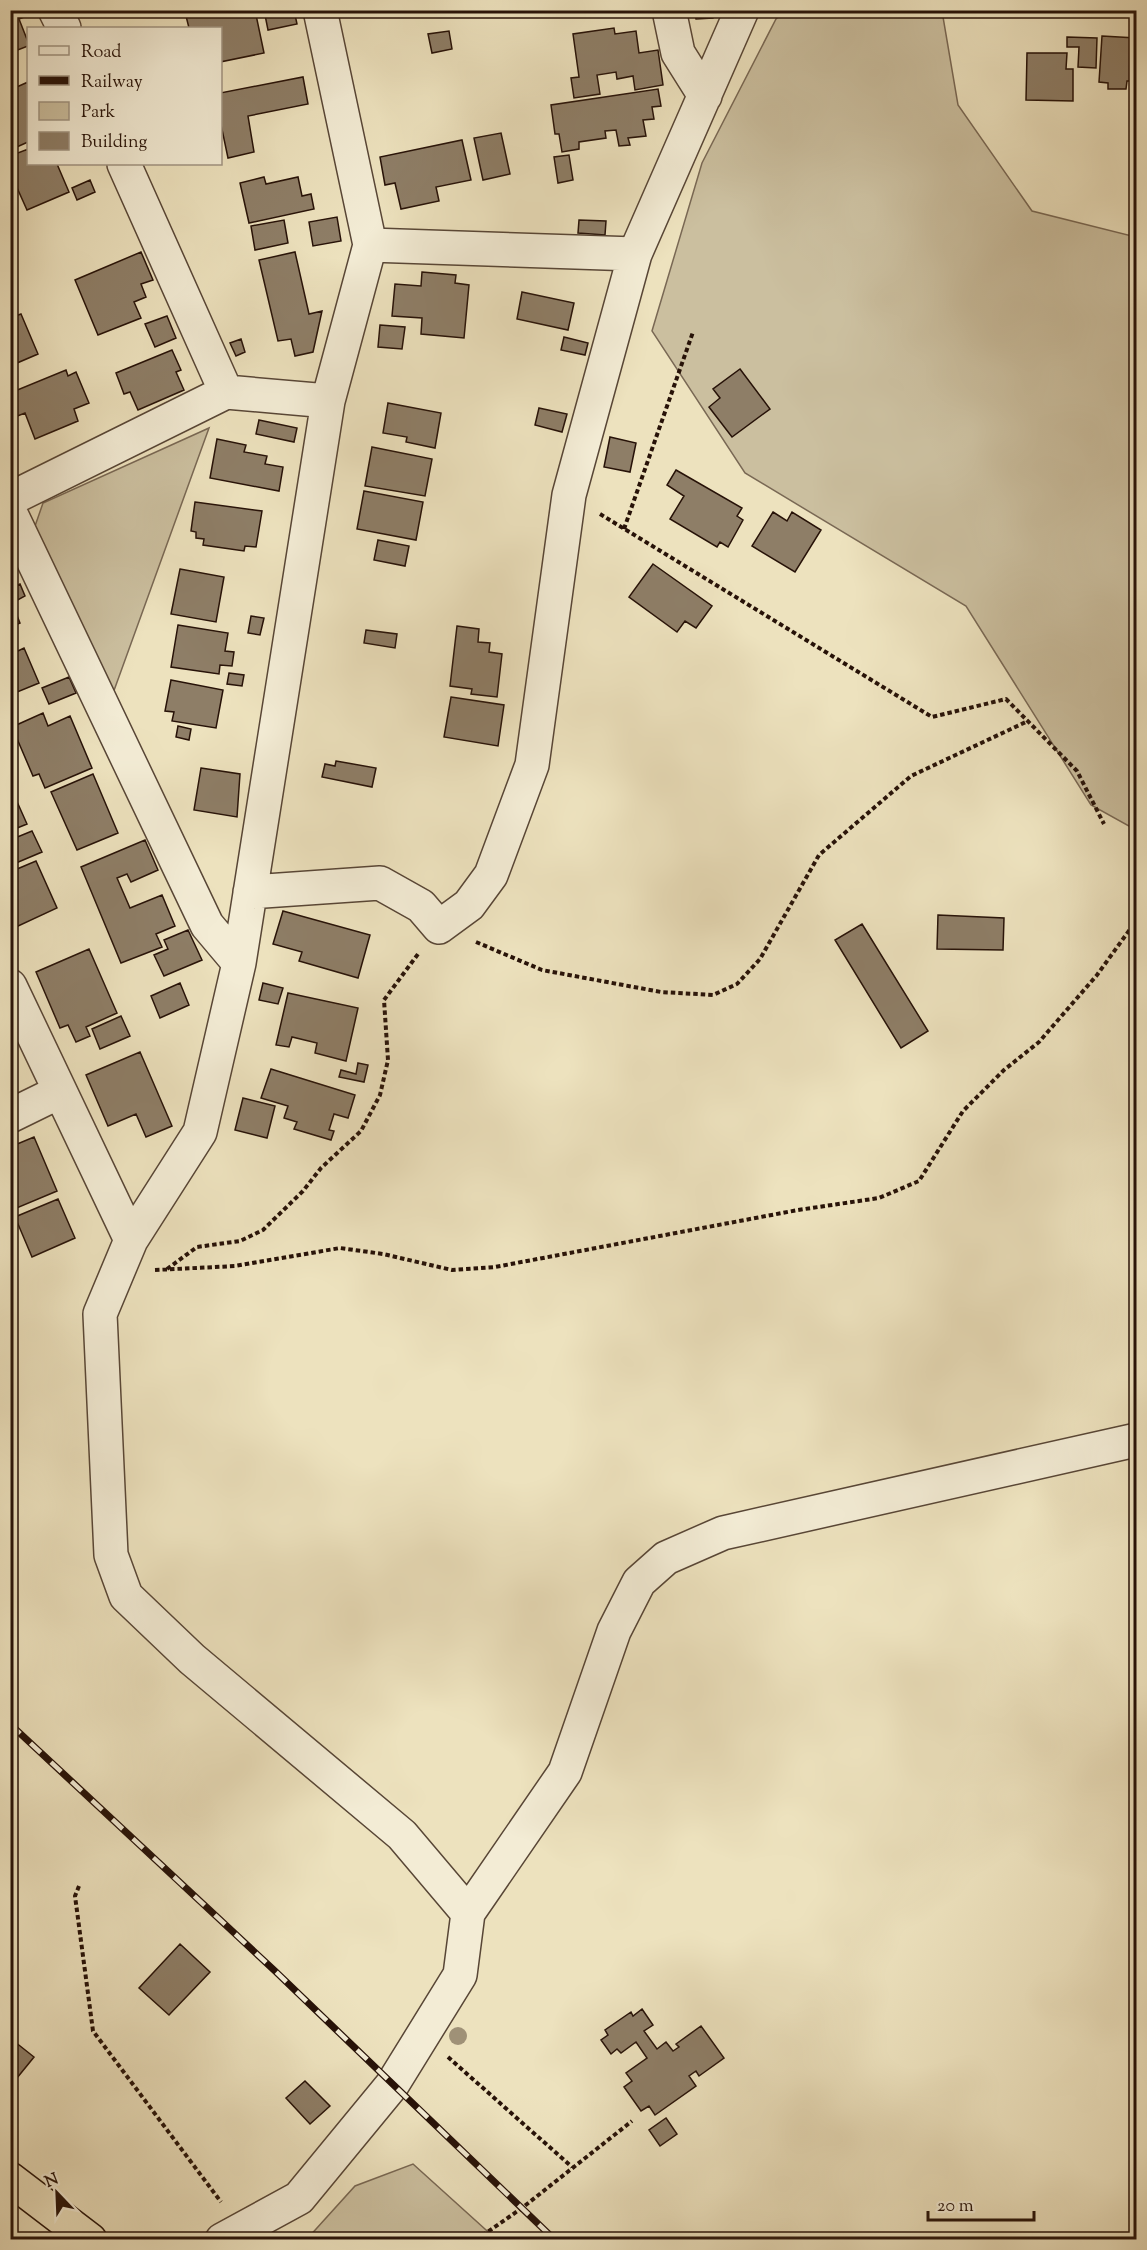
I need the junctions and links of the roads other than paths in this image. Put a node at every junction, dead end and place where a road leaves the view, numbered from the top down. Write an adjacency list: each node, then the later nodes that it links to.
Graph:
1 (56, 10): 5 (street)
2 (320, 10): 8 (street)
3 (669, 10): 6 (street)
4 (742, 10): 6 (street)
5 (64, 27)
6 (705, 96): 9 (street)
7 (124, 165): 10 (street)
8 (370, 245): 9 (street); 11 (street)
9 (635, 254): 14 (street)
10 (226, 392): 11 (street); 12 (street)
11 (328, 401): 14 (street)
12 (10, 499)
13 (10, 512): 15 (street)
14 (250, 892): 15 (street)
15 (239, 963): 19 (street)
16 (10, 987): 17 (street)
17 (59, 1092): 18 (street); 19 (street)
18 (10, 1116)
19 (131, 1240): 21 (street)
20 (1137, 1440): 21 (street)
21 (468, 1913): 23 (street)
22 (10, 2179): 24 (highway)
23 (232, 2234)
24 (90, 2240)

